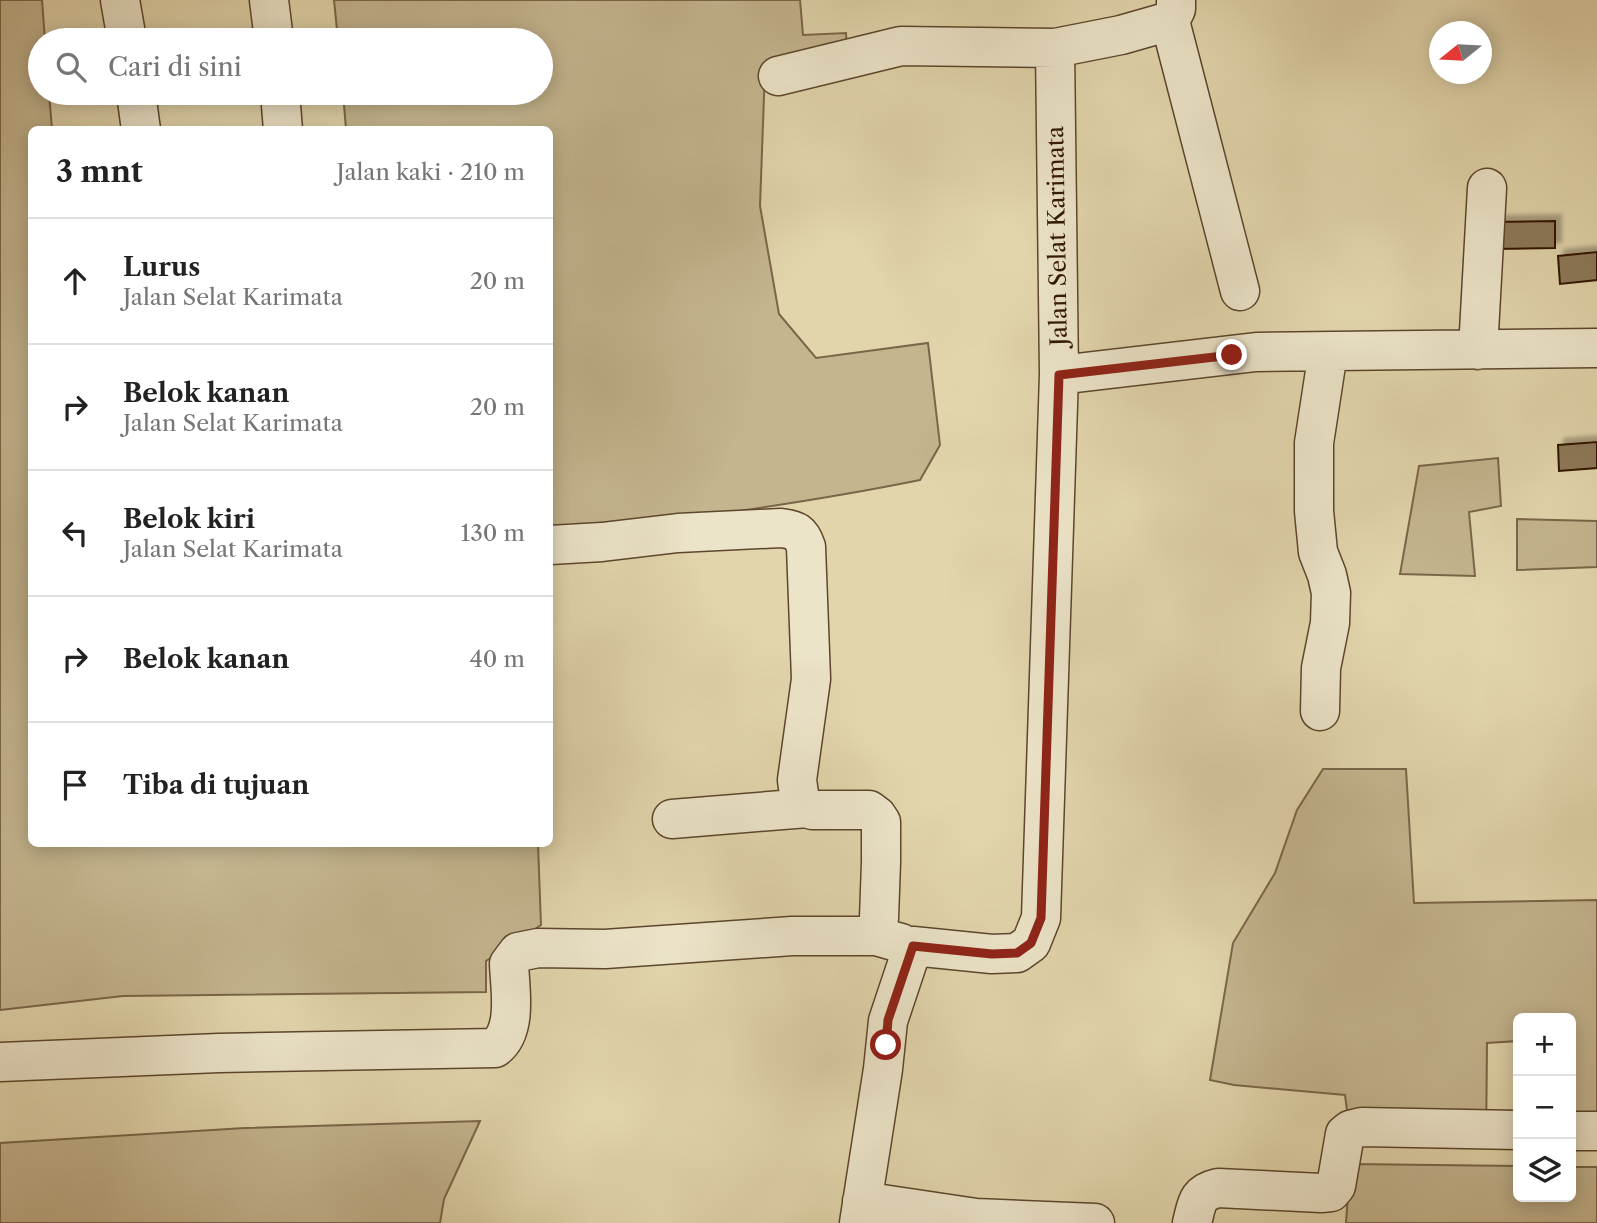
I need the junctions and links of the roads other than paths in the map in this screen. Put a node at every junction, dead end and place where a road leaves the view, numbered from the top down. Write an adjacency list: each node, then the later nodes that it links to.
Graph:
1 (120, 0): 4 (street)
2 (269, 0): 5 (street)
3 (1173, 11): 6 (street); 13 (street)
4 (125, 28)
5 (272, 28)
6 (1055, 48): 7 (street); 17 (street, Jalan Selat Karimata)
7 (778, 76)
8 (138, 105): 10 (street)
9 (281, 105): 11 (street)
10 (140, 126)
11 (283, 126)
12 (1487, 188): 15 (street)
13 (1240, 290)
14 (1597, 348): 15 (street)
15 (1478, 350): 16 (street)
16 (1328, 352): 17 (street); 19 (street)
17 (1059, 375): 23 (street, Jalan Selat Karimata)
18 (553, 545): 20 (street)
19 (1320, 711)
20 (807, 808): 21 (street); 22 (street)
21 (672, 819)
22 (876, 936): 23 (street, Jalan Selat Karimata); 24 (street, Jalan Selat Karimata)
23 (913, 946): 28 (street)
24 (0, 1062)
25 (1513, 1130): 30 (street)
26 (1576, 1131): 27 (street)
27 (1597, 1131)
28 (860, 1212): 29 (street)
29 (1095, 1223)
30 (1192, 1223)

